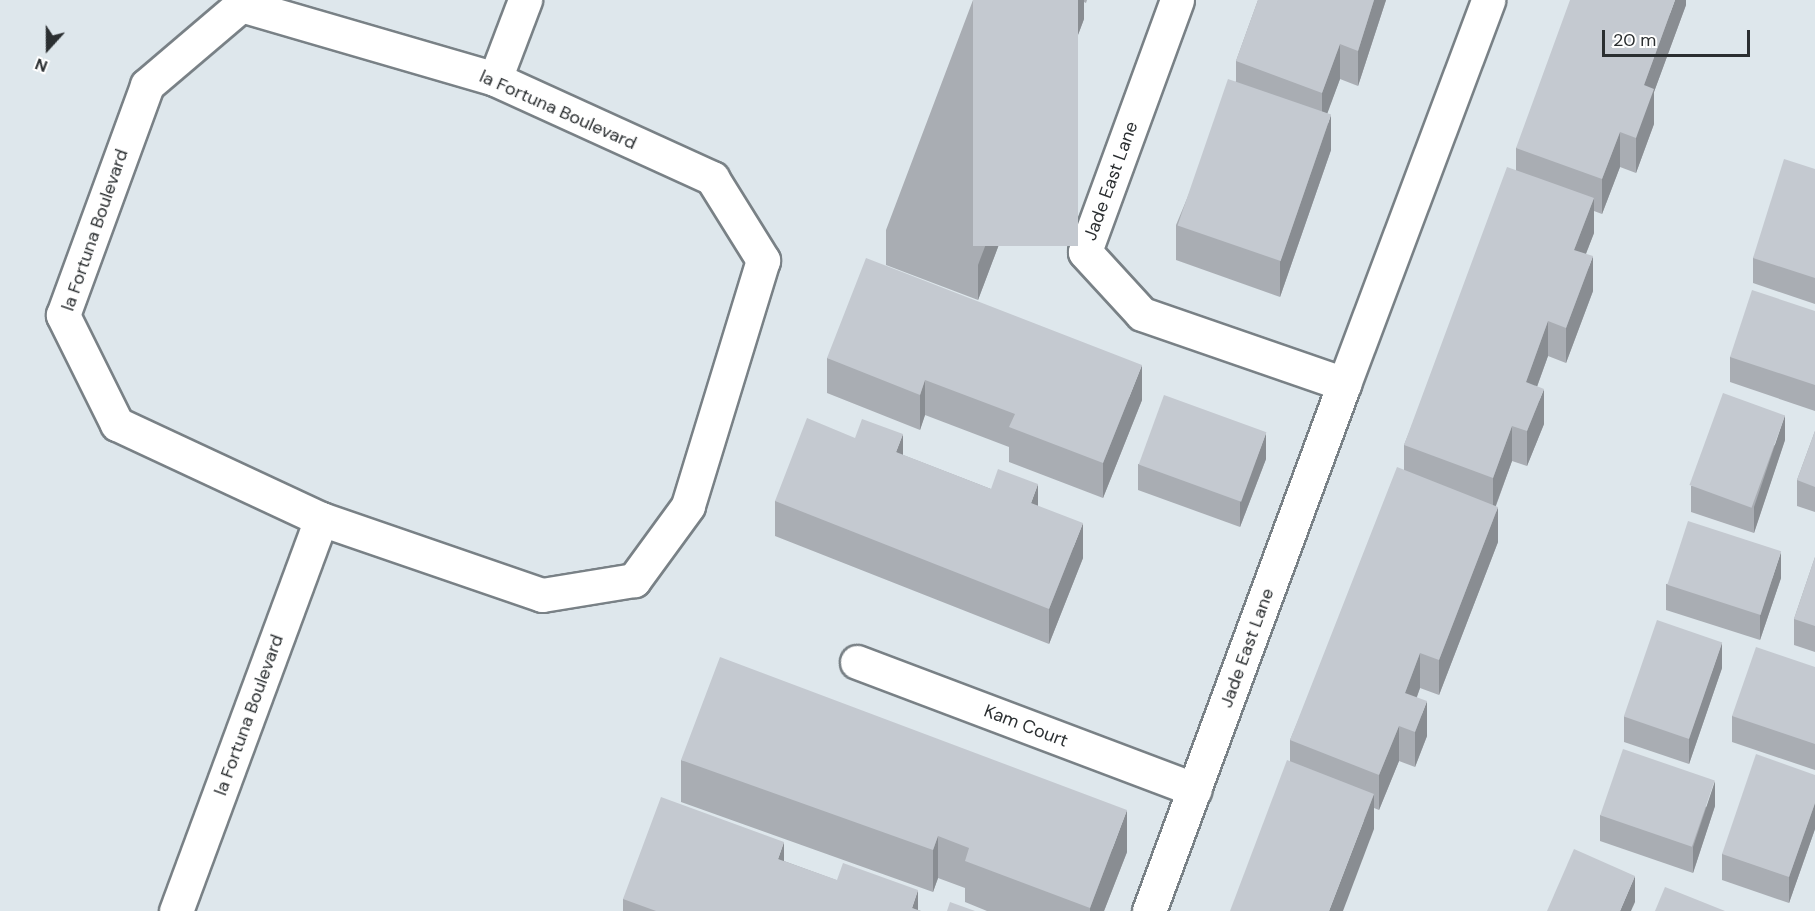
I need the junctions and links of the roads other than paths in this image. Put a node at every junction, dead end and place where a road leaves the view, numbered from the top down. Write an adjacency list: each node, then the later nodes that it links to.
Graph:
1 (525, 0): 4 (street)
2 (1176, 0): 5 (street, Jade East Lane)
3 (1488, 0): 5 (street, Jade East Lane)
4 (495, 79): 6 (street, la Fortuna Boulevard); 6 (street, la Fortuna Boulevard)
5 (1344, 384): 8 (street, Jade East Lane)
6 (321, 519): 9 (street, la Fortuna Boulevard)
7 (857, 662): 8 (street, Kam Court)
8 (1195, 790): 10 (street, Jade East Lane)
9 (176, 911)
10 (1149, 911)

